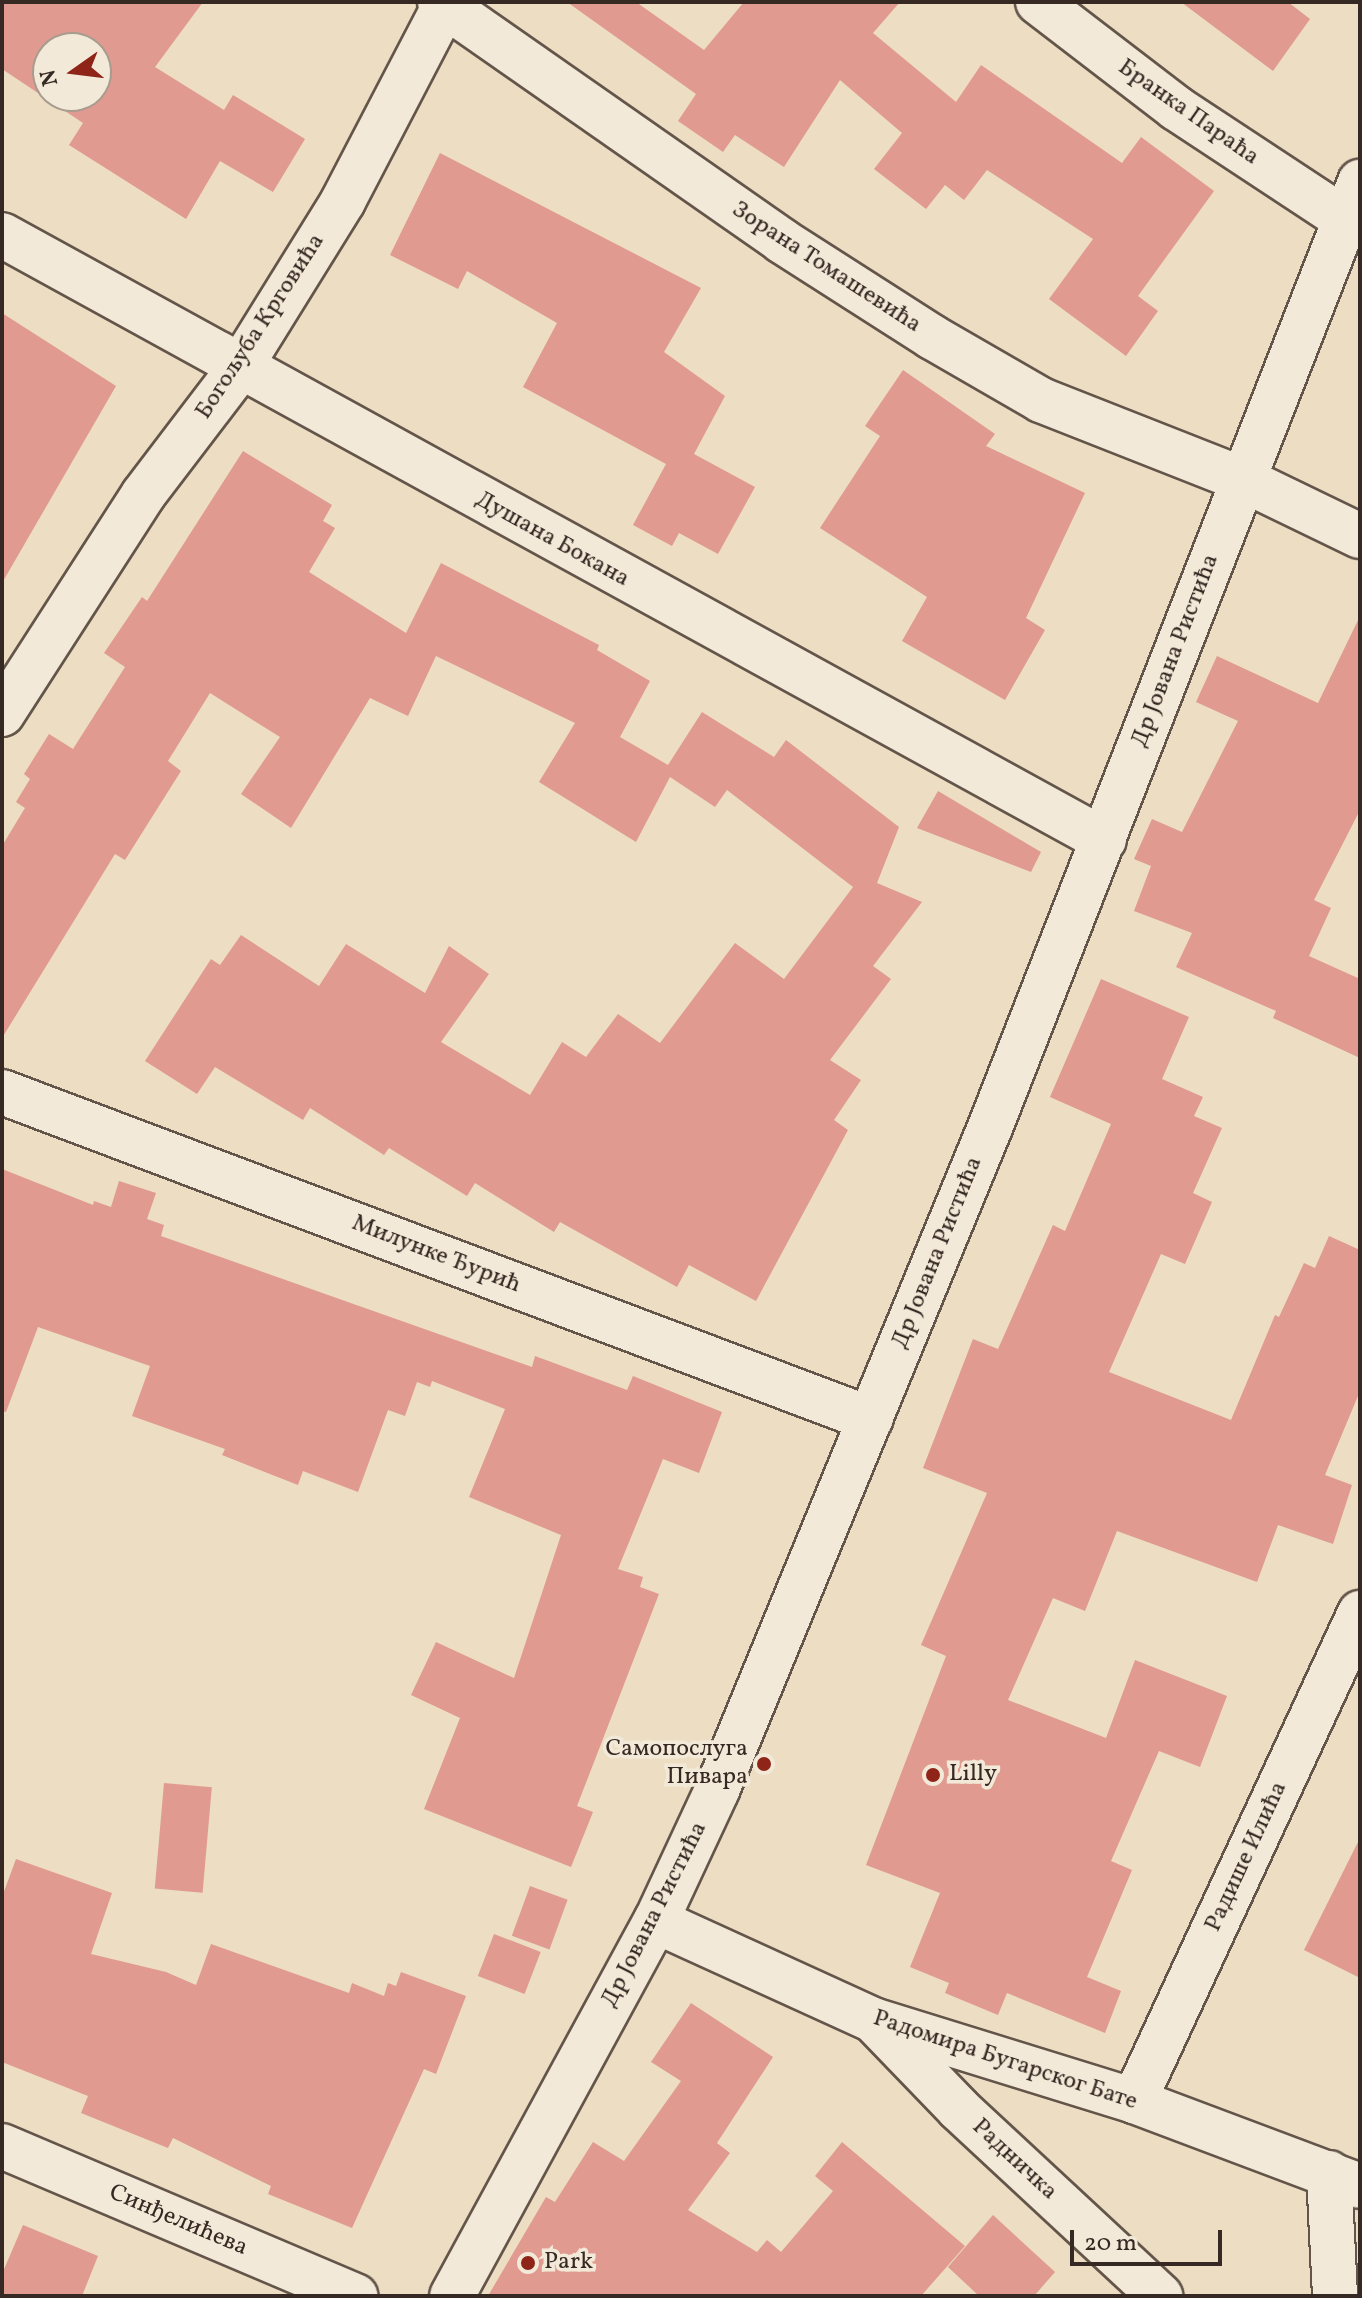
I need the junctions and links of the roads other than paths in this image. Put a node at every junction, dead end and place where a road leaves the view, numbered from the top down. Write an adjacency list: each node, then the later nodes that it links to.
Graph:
1 (1038, 2): 3 (street, Бранка Параћа)
2 (442, 4): 5 (street, Богољуба Крговића); 6 (street, Зорана Томашевића)
3 (1352, 200): 6 (street, Др Јована Ристића)
4 (2, 235): 5 (street, Душана Бокана)
5 (239, 369): 8 (street, Богољуба Крговића); 9 (street, Душана Бокана)
6 (1242, 479): 7 (street, Зорана Томашевића); 9 (street, Др Јована Ристића)
7 (1360, 536)
8 (2, 714)
9 (1104, 840): 11 (street, Др Јована Ристића)
10 (2, 1092): 11 (street, Милунке Ђурић)
11 (870, 1419): 13 (street, Др Јована Ристића)
12 (1360, 1613): 15 (street, Радише Илића)
13 (656, 1921): 14 (street, Радомира Бугарског Бате); 19 (street, Др Јована Ристића)
14 (873, 2020): 15 (street, Радомира Бугарског Бате); 20 (street, Радничка)
15 (1134, 2101): 17 (street, Радомира Бугарског Бате)
16 (2, 2146): 18 (street, Синђелићева)
17 (1345, 2180): 21 (street)
18 (355, 2296)
19 (452, 2296)
20 (1160, 2296)
21 (1335, 2296)

